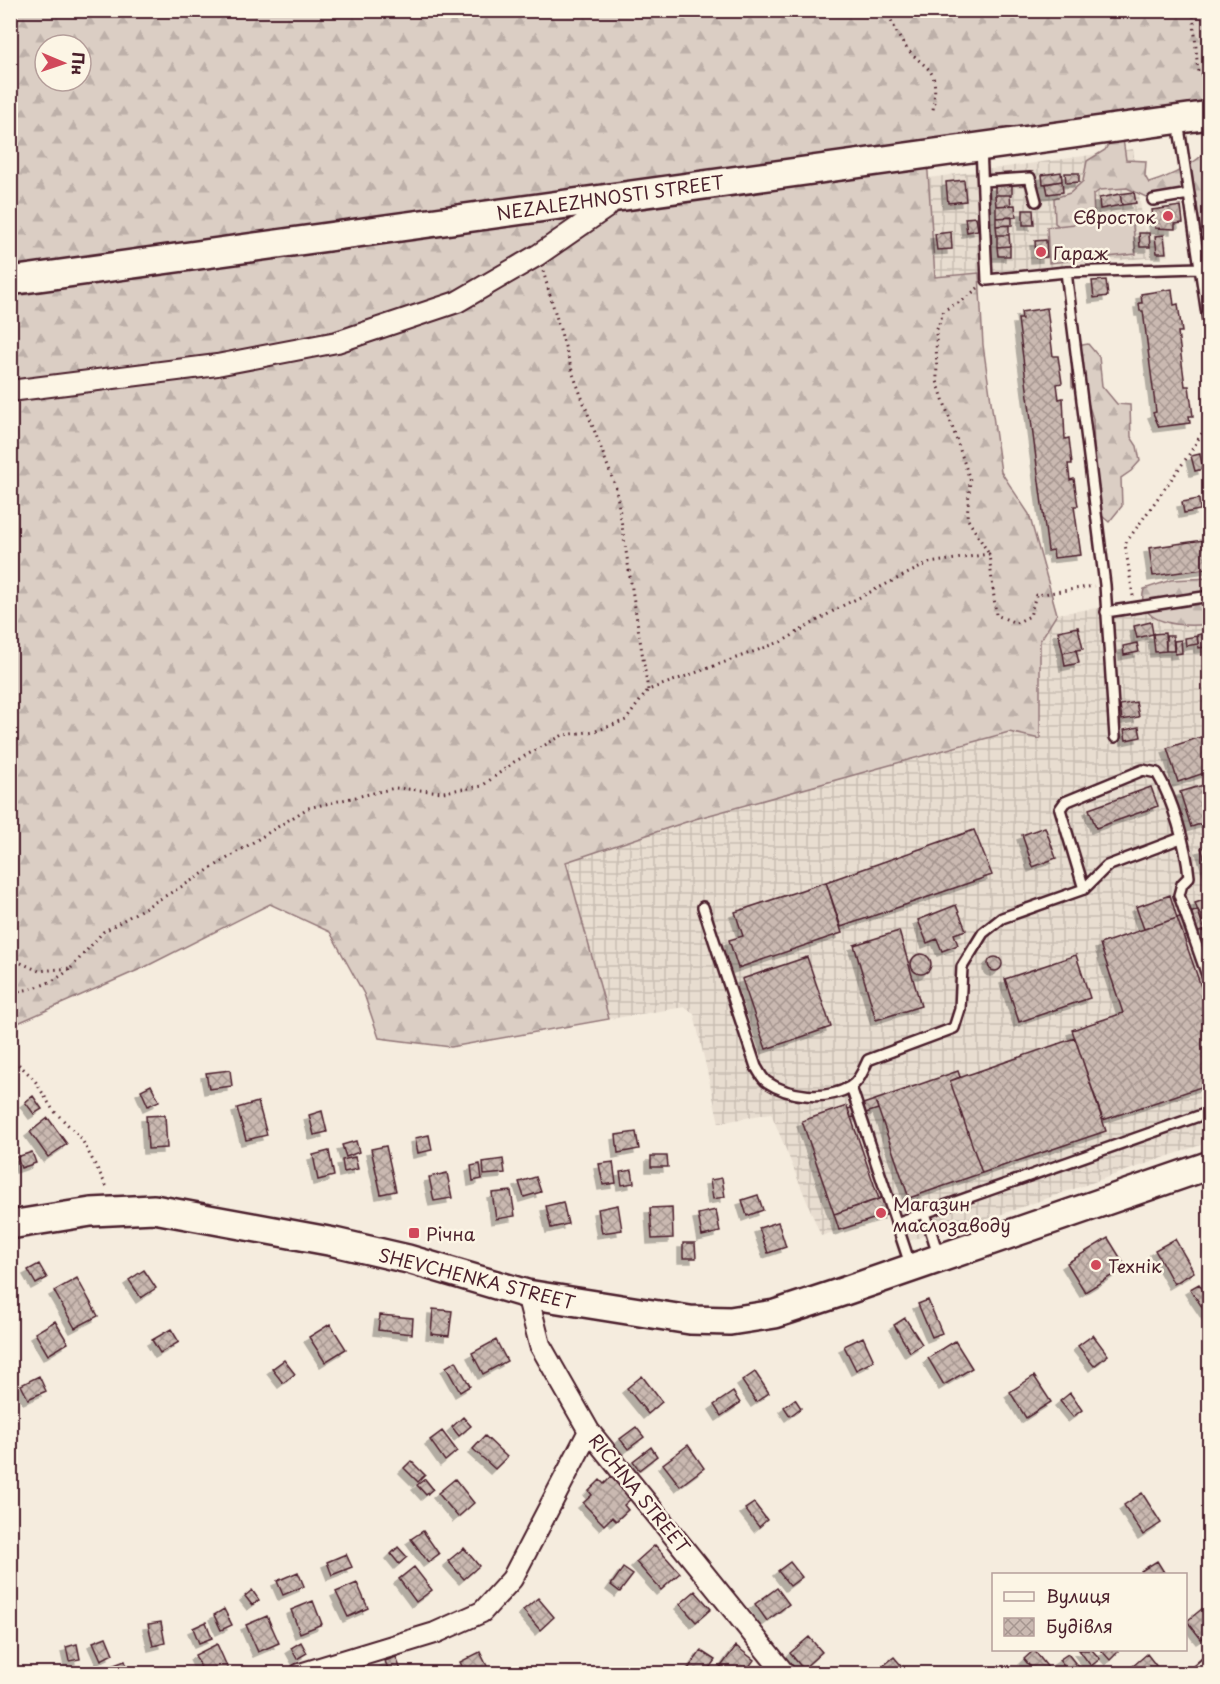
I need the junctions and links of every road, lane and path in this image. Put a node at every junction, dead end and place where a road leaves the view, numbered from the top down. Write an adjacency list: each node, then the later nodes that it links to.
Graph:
1 (886, 10): 4 (path)
2 (1193, 10): 3 (path)
3 (1209, 78)
4 (933, 110)
5 (1209, 115): 6 (street, NEZALEZHNOSTI STREET)
6 (1178, 119): 7 (street, NEZALEZHNOSTI STREET); 9 (lane)
7 (980, 146): 8 (lane); 10 (street, NEZALEZHNOSTI STREET)
8 (983, 181): 12 (lane); 17 (lane)
9 (1189, 194): 11 (lane); 14 (lane)
10 (616, 196): 13 (street); 16 (street, NEZALEZHNOSTI STREET)
11 (1153, 200)
12 (1036, 201)
13 (538, 255): 19 (street); 26 (path)
14 (1200, 268): 15 (lane); 18 (lane)
15 (1066, 272): 17 (lane); 22 (lane)
16 (10, 280)
17 (987, 280): 21 (path)
18 (1209, 334)
19 (10, 391)
20 (1209, 420): 24 (path)
21 (989, 554): 22 (path); 26 (path)
22 (1105, 585): 25 (lane)
23 (1209, 596): 24 (lane)
24 (1135, 607): 25 (lane)
25 (1106, 612): 27 (lane)
26 (648, 690): 32 (path)
27 (1115, 737)
28 (1181, 838): 29 (lane); 29 (lane); 33 (lane)
29 (1084, 888): 36 (lane)
30 (703, 906): 36 (lane)
31 (10, 958): 32 (path)
32 (71, 969): 34 (path)
33 (1209, 984)
34 (10, 993)
35 (10, 1056): 39 (path)
36 (851, 1087): 41 (lane)
37 (1209, 1112): 40 (lane)
38 (1209, 1165): 43 (street, SHEVCHENKA STREET)
39 (112, 1196)
40 (925, 1213): 41 (lane); 43 (lane)
41 (896, 1223): 44 (lane)
42 (10, 1225): 45 (street, SHEVCHENKA STREET)
43 (940, 1259): 44 (street, SHEVCHENKA STREET)
44 (911, 1269): 45 (street, SHEVCHENKA STREET)
45 (526, 1294): 46 (street, RICHNA STREET)
46 (589, 1431): 48 (street); 49 (street, RICHNA STREET)
47 (1209, 1666): 50 (street)
48 (300, 1674)
49 (785, 1674)
50 (1201, 1674)

